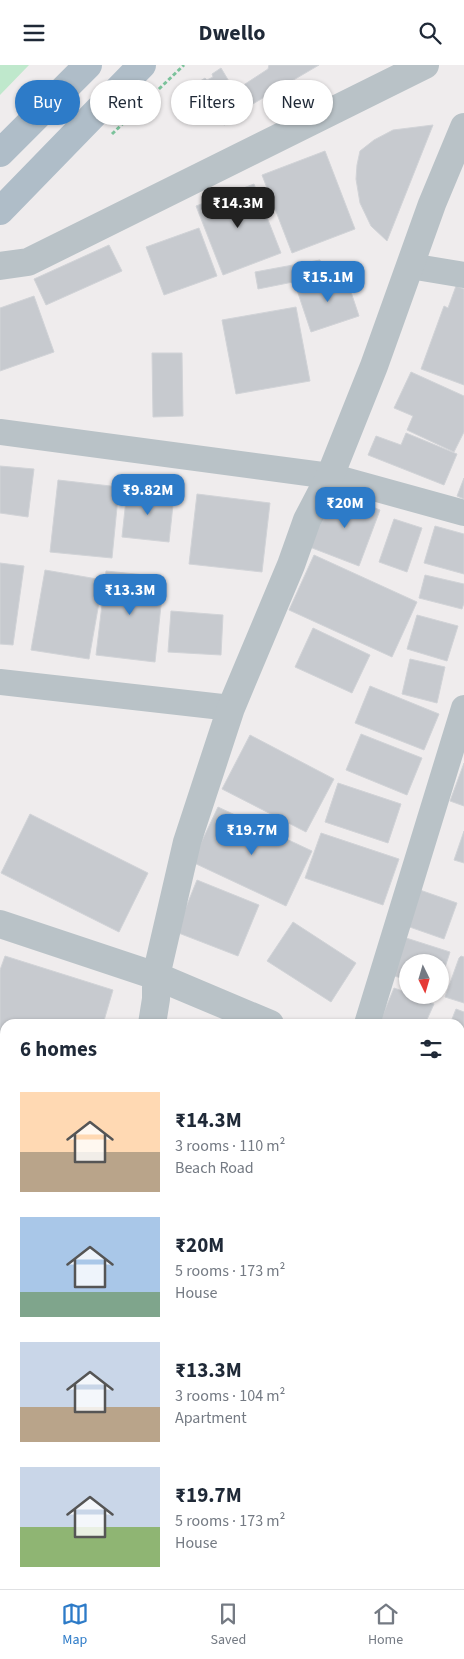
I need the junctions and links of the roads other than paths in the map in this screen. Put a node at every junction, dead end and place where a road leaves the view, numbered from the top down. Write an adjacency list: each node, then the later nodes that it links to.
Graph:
1 (88, 65): 5 (main road)
2 (142, 65): 6 (main road)
3 (425, 65): 7 (street)
4 (464, 127): 8 (street)
5 (0, 153)
6 (0, 211)
7 (0, 266)
8 (410, 266): 9 (street); 11 (street)
9 (464, 275)
10 (0, 431): 11 (street)
11 (330, 476): 12 (street); 14 (street)
12 (464, 513)
13 (0, 682): 14 (street)
14 (231, 708): 17 (street)
15 (464, 709): 20 (street)
16 (0, 925): 17 (street)
17 (156, 976): 18 (street); 19 (street)
18 (153, 1019)
19 (258, 1019)
20 (369, 1019)

